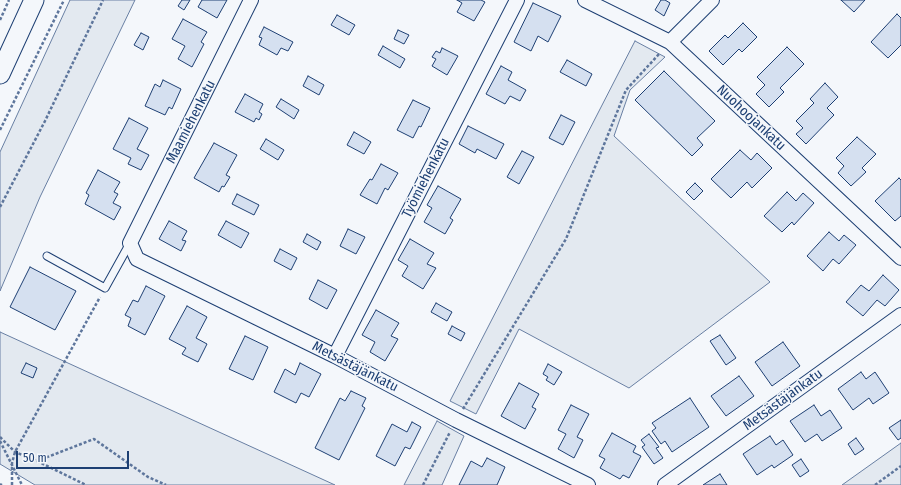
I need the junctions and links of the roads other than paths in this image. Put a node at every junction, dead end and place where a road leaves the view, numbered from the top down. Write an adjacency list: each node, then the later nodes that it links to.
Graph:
1 (34, 0): 7 (main road)
2 (251, 0): 8 (street, Maamiehenkatu)
3 (517, 0): 12 (street, Työmiehenkatu)
4 (585, 0): 6 (street, Nuohoojankatu)
5 (712, 0): 6 (street)
6 (670, 42): 10 (street, Nuohoojankatu)
7 (0, 74)
8 (130, 243): 9 (lane); 12 (street, Metsästäjänkatu)
9 (47, 256)
10 (901, 258)
11 (901, 314): 14 (street, Metsästäjänkatu)
12 (335, 356): 13 (street, Metsästäjänkatu)
13 (588, 485)
14 (664, 485)

